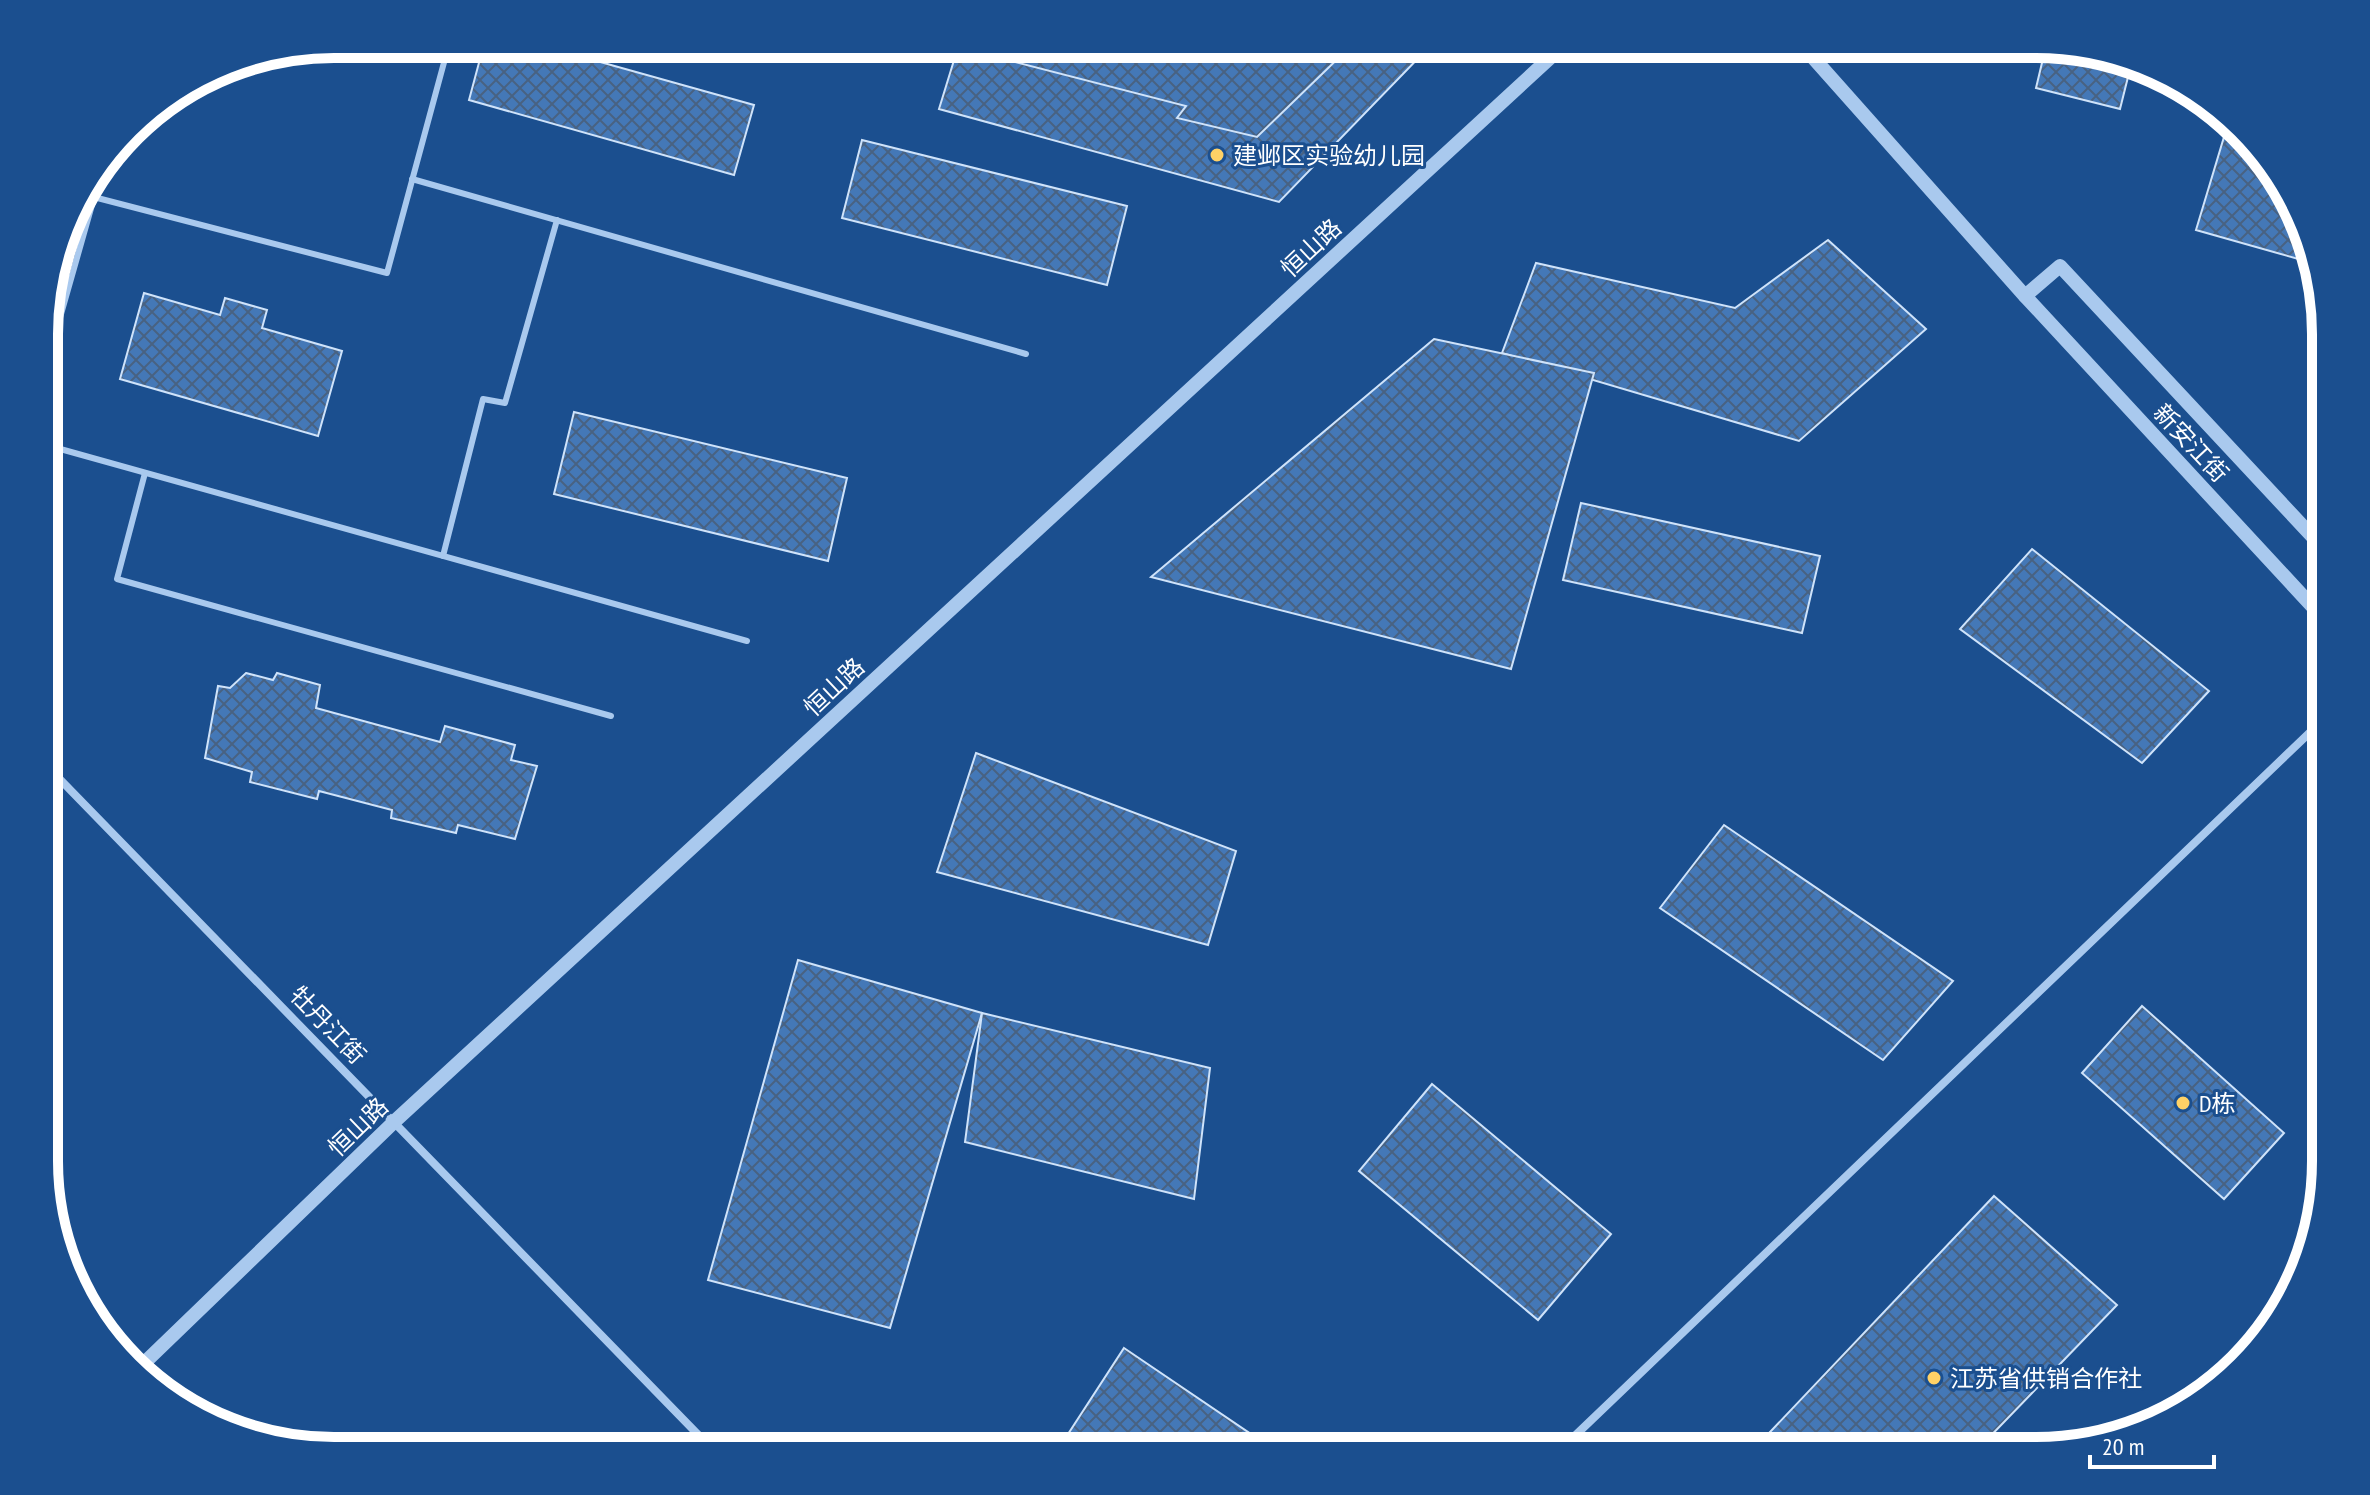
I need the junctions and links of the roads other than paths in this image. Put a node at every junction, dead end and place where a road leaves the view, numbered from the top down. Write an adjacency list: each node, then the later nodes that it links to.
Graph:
1 (445, 58): 4 (lane)
2 (1550, 58): 19 (street, 恒山路)
3 (1813, 58): 7 (street, 新安江街)
4 (412, 179): 5 (lane); 6 (lane)
5 (94, 198): 8 (lane)
6 (557, 220): 9 (lane); 13 (lane)
7 (2025, 296): 12 (street, 新安江街); 14 (street, 新安江街)
8 (59, 323)
9 (1026, 354)
10 (58, 448): 11 (lane)
11 (145, 473): 13 (lane); 16 (lane)
12 (2311, 535)
13 (443, 556): 15 (lane)
14 (2311, 605)
15 (747, 641)
16 (611, 716)
17 (2311, 731): 21 (street)
18 (58, 777): 19 (street, 牡丹江街)
19 (395, 1121): 20 (street, 恒山路); 22 (street, 牡丹江街)
20 (145, 1362)
21 (1574, 1436)
22 (700, 1437)

